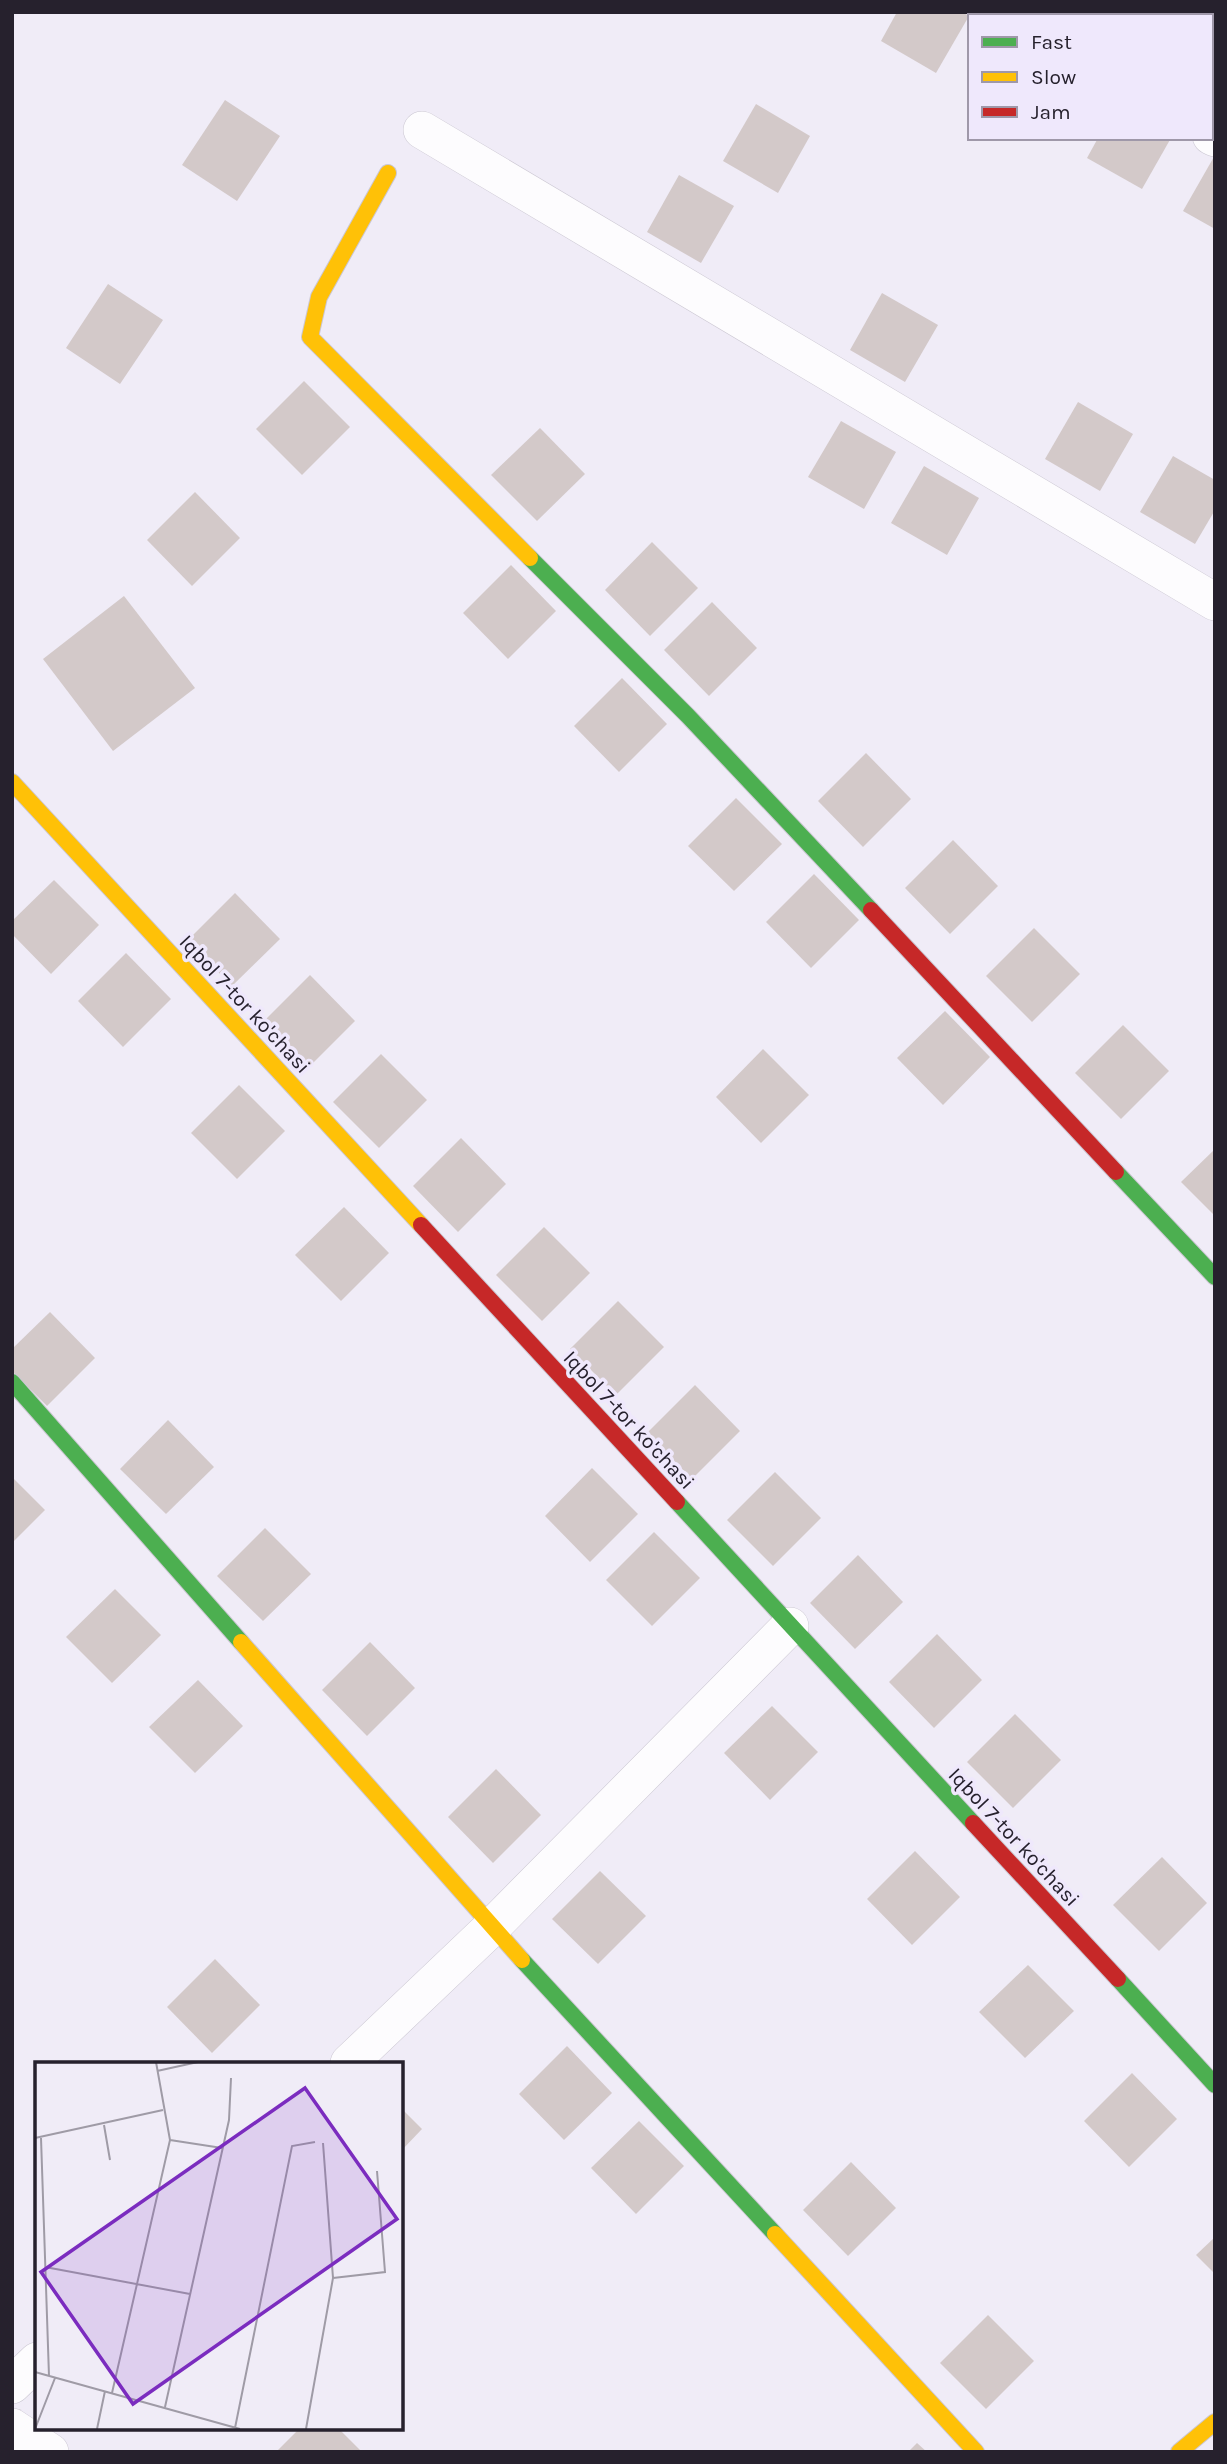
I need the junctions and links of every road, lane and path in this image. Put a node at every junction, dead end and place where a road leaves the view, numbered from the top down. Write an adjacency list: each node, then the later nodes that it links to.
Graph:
1 (422, 130): 3 (street)
2 (388, 173): 5 (street)
3 (1215, 602)
4 (13, 784): 7 (street, Iqbol 7-tor ko'chasi)
5 (1215, 1277)
6 (12, 1382): 8 (street)
7 (790, 1626): 8 (street); 10 (street, Iqbol 7-tor ko'chasi)
8 (492, 1927): 9 (street); 16 (street)
9 (350, 2062)
10 (1215, 2085)
11 (35, 2363): 12 (street)
12 (12, 2385)
13 (1215, 2421): 17 (street)
14 (12, 2427): 15 (street)
15 (50, 2452)
16 (976, 2452)
17 (1179, 2452)

